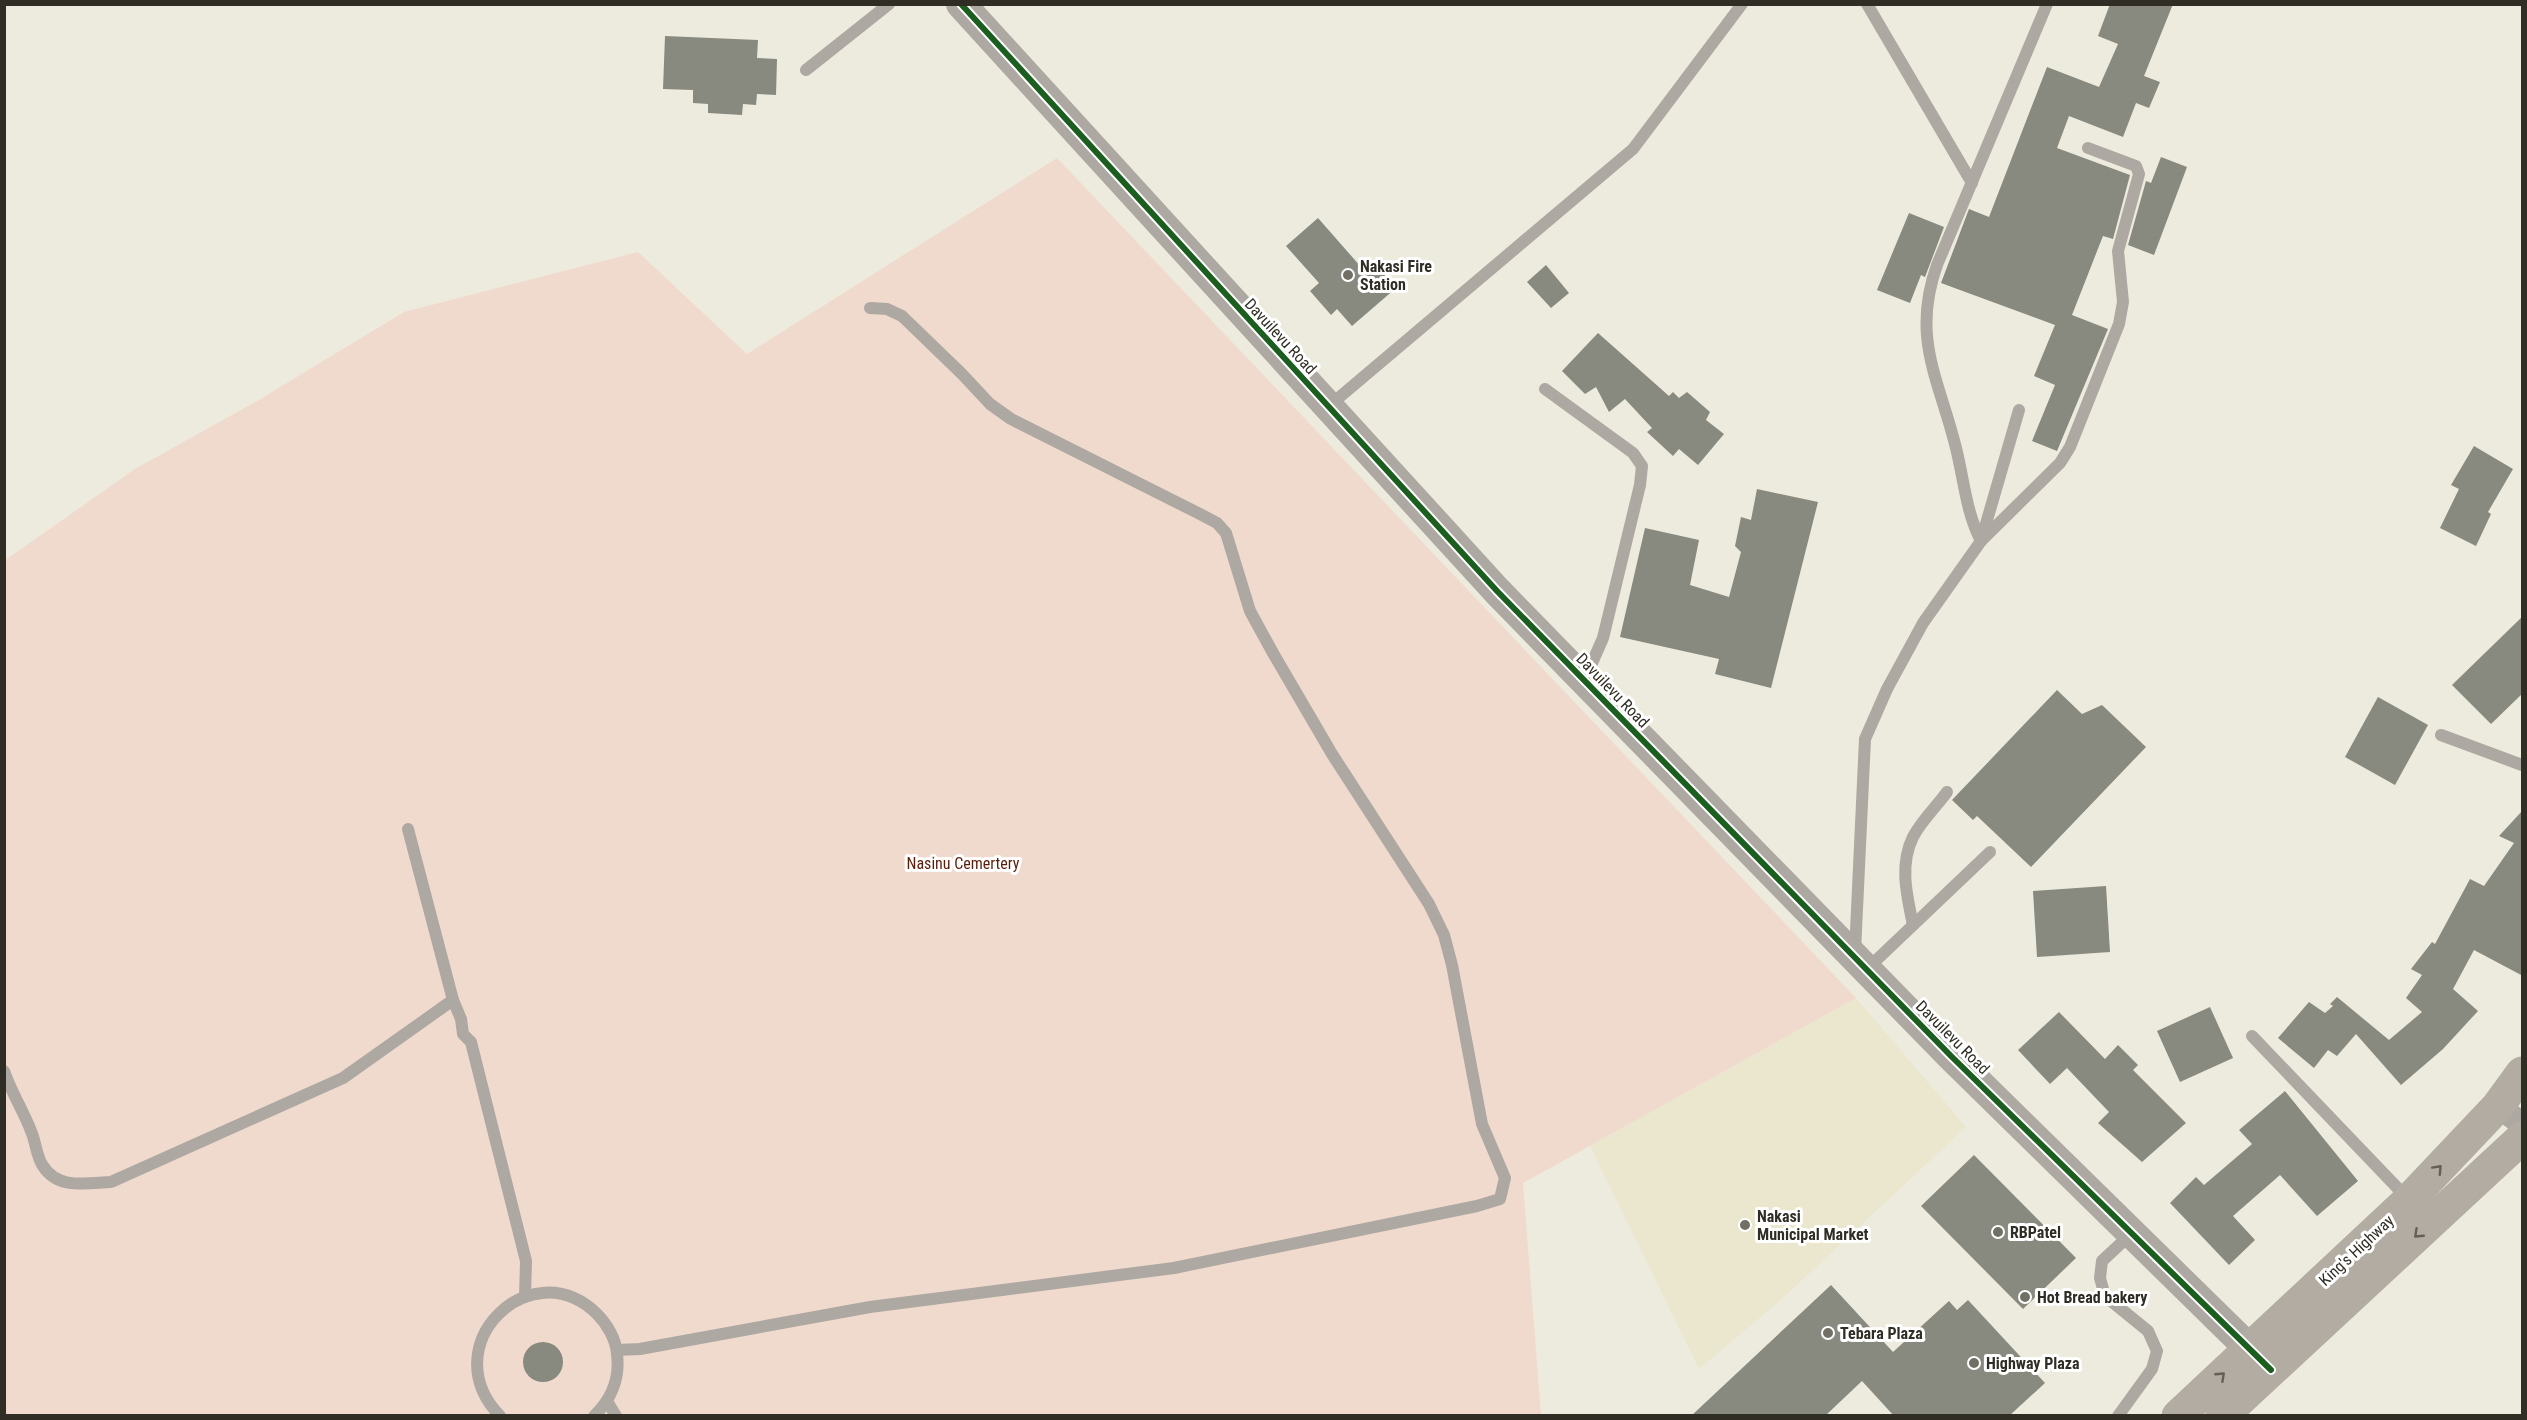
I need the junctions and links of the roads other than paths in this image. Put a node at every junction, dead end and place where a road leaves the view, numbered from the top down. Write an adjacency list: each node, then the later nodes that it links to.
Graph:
1 (889, 4): 6 (lane)
2 (961, 4): 11 (street, Davuilevu Road)
3 (1742, 4): 11 (lane)
4 (1867, 4): 8 (lane)
5 (2048, 4): 8 (lane)
6 (806, 70)
7 (2088, 148): 13 (lane)
8 (1972, 183): 13 (lane)
9 (870, 308): 31 (lane)
10 (1545, 389): 14 (lane)
11 (1328, 407): 14 (street, Davuilevu Road)
12 (2019, 410): 13 (lane)
13 (1981, 541): 21 (lane)
14 (1584, 680): 21 (street, Davuilevu Road)
15 (2441, 735): 16 (lane)
16 (2523, 765)
17 (1947, 792): 20 (lane)
18 (408, 829): 22 (lane)
19 (1990, 852): 20 (lane)
20 (1913, 925): 21 (lane)
21 (1861, 962): 29 (street, Davuilevu Road)
22 (453, 1000): 24 (lane); 30 (lane)
23 (2252, 1036): 28 (lane)
24 (4, 1071)
25 (2523, 1073): 26 (highway, King's Highway)
26 (2510, 1115): 28 (highway, King's Highway, one-way to 26)
27 (2523, 1138): 32 (highway, King's Highway, one-way to 32)
28 (2409, 1200): 32 (highway, King's Highway)
29 (2132, 1233): 32 (street, Davuilevu Road); 37 (lane)
30 (525, 1297): 31 (lane); 34 (lane)
31 (617, 1350): 33 (lane)
32 (2260, 1360): 38 (highway, King's Highway, one-way to 32); 39 (highway, King's Highway)
33 (607, 1401): 35 (lane); 36 (lane)
34 (492, 1413)
35 (594, 1416)
36 (616, 1416)
37 (2118, 1416)
38 (2178, 1416)
39 (2222, 1416)

